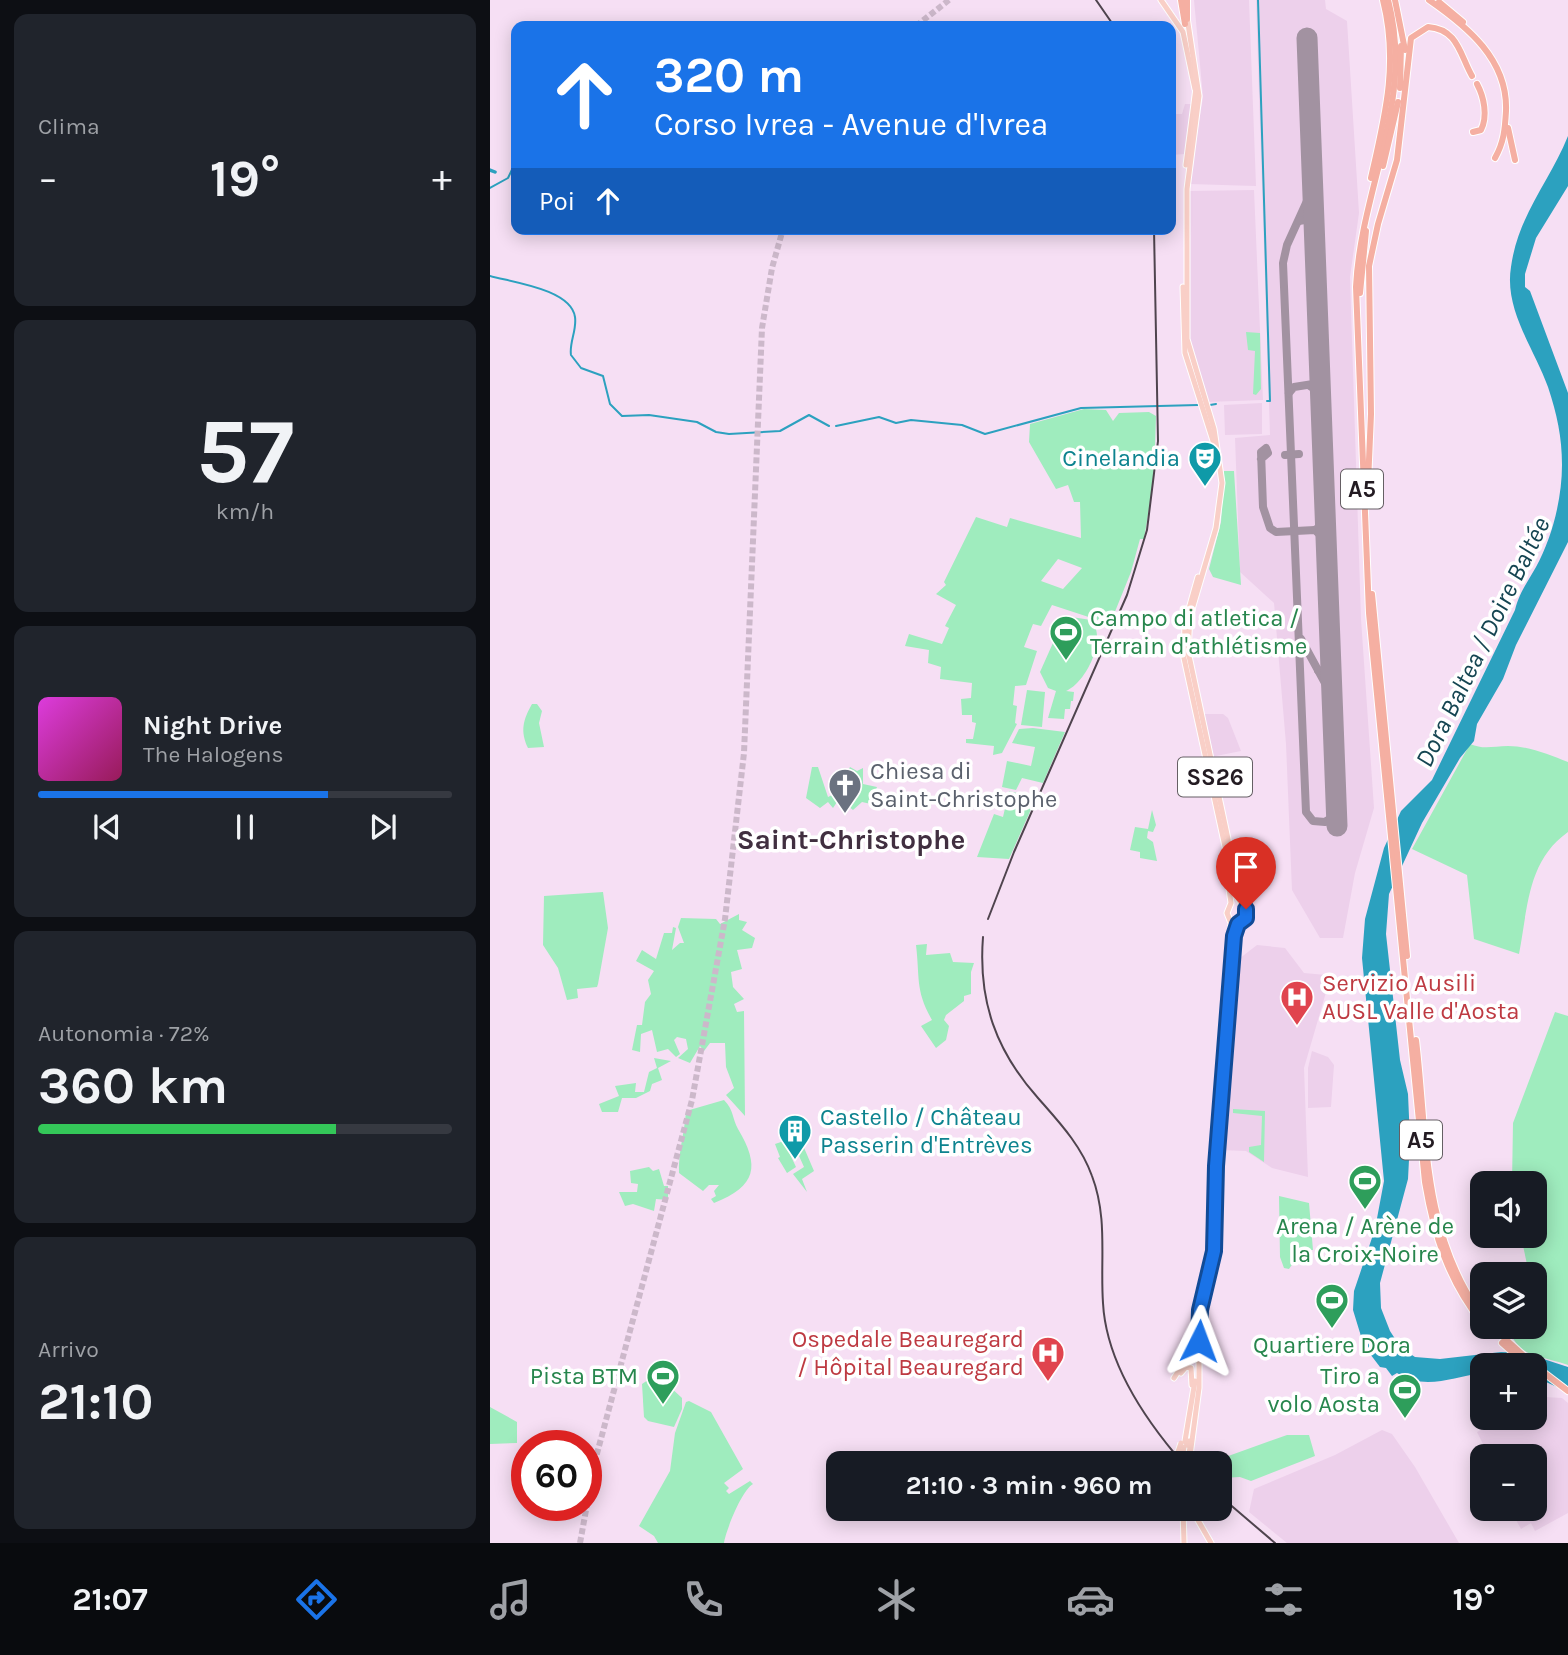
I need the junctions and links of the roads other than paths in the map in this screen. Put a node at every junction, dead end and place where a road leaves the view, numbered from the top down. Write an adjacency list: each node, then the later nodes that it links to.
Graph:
1 (1161, 0): 6 (main road)
2 (1390, 0): 10 (highway, A5); 19 (highway, A5); 20 (highway, A5)
3 (1429, 0): 16 (highway)
4 (1435, 0): 17 (highway)
5 (1184, 1): 8 (highway)
6 (1175, 21)
7 (1176, 22): 14 (main road)
8 (1186, 22): 11 (main road, SS26); 14 (main road)
9 (1195, 34): 11 (main road)
10 (1406, 62): 12 (highway); 19 (highway, A5)
11 (1198, 74): 18 (main road, SS26)
12 (1472, 76)
13 (1477, 84): 15 (highway)
14 (1196, 93): 18 (main road, SS26)
15 (1473, 132)
16 (1495, 158)
17 (1515, 160)
18 (1205, 407): 21 (main road, SS26); 22 (main road, SS26)
19 (1367, 506): 20 (highway, A5)
20 (1381, 720): 25 (highway, A5)
21 (1239, 903): 22 (main road); 24 (main road)
22 (1230, 905): 23 (main road)
23 (1230, 921): 24 (main road); 26 (main road)
24 (1239, 923): 26 (main road)
25 (1404, 945): 27 (highway, A5); 28 (highway, A5)
26 (1216, 1155): 29 (main road); 37 (main road)
27 (1470, 1297)
28 (1470, 1303)
29 (1196, 1328): 36 (main road); 36 (main road)
30 (1500, 1339): 32 (highway, A5)
31 (1503, 1339): 33 (highway, A5)
32 (1515, 1353)
33 (1519, 1353)
34 (1547, 1377): 35 (highway, A5)
35 (1568, 1394)
36 (1191, 1414): 37 (main road)
37 (1186, 1448): 38 (main road, bridge)
38 (1185, 1451)
39 (1184, 1521): 41 (main road)
40 (1193, 1521): 42 (main road)
41 (1184, 1543)
42 (1209, 1543)

